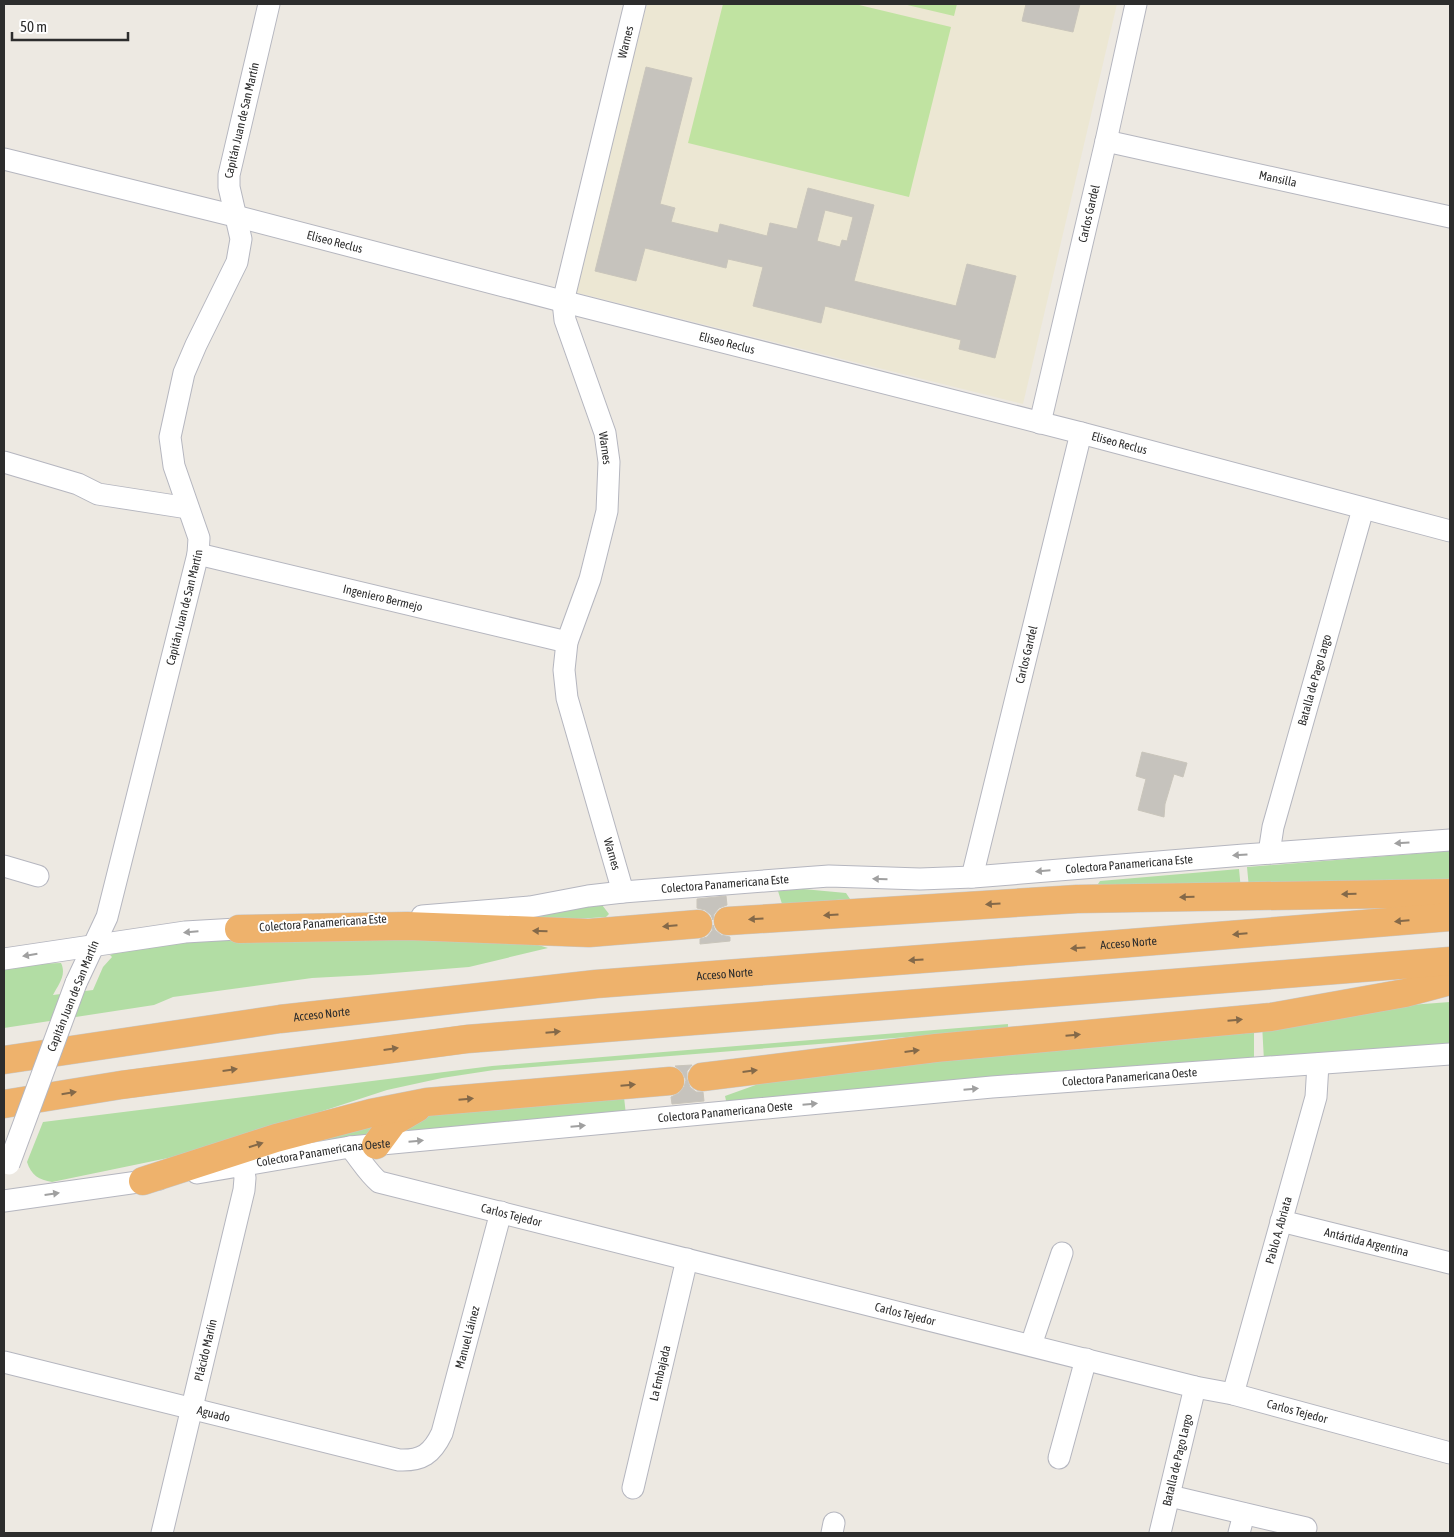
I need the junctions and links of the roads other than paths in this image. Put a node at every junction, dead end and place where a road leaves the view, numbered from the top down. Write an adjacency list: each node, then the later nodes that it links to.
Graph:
1 (269, 4): 6 (street, Capitán Juan de San Martín)
2 (635, 4): 8 (street, Warnes)
3 (1136, 4): 4 (street, Carlos Gardel)
4 (1106, 141): 7 (street, Mansilla); 9 (street, Carlos Gardel)
5 (4, 159): 6 (street, Eliseo Reclus)
6 (235, 216): 8 (street, Eliseo Reclus); 12 (street, Capitán Juan de San Martín)
7 (1450, 216)
8 (563, 302): 9 (street, Eliseo Reclus); 16 (street, Warnes)
9 (1040, 424): 10 (street, Eliseo Reclus)
10 (1081, 433): 13 (street, Eliseo Reclus); 21 (street, Carlos Gardel)
11 (4, 462): 12 (street)
12 (188, 508): 15 (street, Capitán Juan de San Martín)
13 (1363, 508): 14 (street, Eliseo Reclus); 18 (street, Batalla de Pago Largo)
14 (1450, 532)
15 (198, 554): 16 (street, Ingeniero Bermejo); 28 (street, Capitán Juan de San Martín)
16 (567, 642): 22 (street, Warnes)
17 (1450, 840): 18 (street, Colectora Panamericana Este, one-way to 18)
18 (1269, 854): 21 (street, Colectora Panamericana Este, one-way to 21)
19 (4, 866): 20 (street)
20 (38, 876)
21 (972, 877): 22 (street, Colectora Panamericana Este, one-way to 22)
22 (623, 892): 27 (street, Colectora Panamericana Este)
23 (1450, 892): 25 (highway, one-way to 25)
24 (1450, 917): 33 (highway, Acceso Norte, one-way to 33)
25 (728, 921)
26 (698, 924): 27 (highway, one-way to 27)
27 (240, 928): 28 (street, Colectora Panamericana Este, one-way to 28)
28 (94, 945): 29 (street, Colectora Panamericana Este, one-way to 29); 41 (street, Capitán Juan de San Martín, bridge)
29 (4, 959)
30 (1450, 961): 38 (highway, one-way to 30)
31 (1450, 981): 35 (highway, one-way to 31)
32 (1450, 1054): 34 (street, Colectora Panamericana Oeste)
33 (4, 1060)
34 (1318, 1064): 39 (street, Colectora Panamericana Oeste, one-way to 34); 45 (street, Pablo A. Abriata)
35 (702, 1077)
36 (670, 1081): 37 (highway, one-way to 36)
37 (427, 1102): 39 (highway); 42 (highway, one-way to 37)
38 (4, 1104)
39 (364, 1152): 40 (street, Colectora Panamericana Oeste); 44 (street, Carlos Tejedor)
40 (243, 1166): 42 (street, Colectora Panamericana Oeste); 54 (street, Plácido Maríin)
41 (6, 1171)
42 (143, 1181): 43 (street, Colectora Panamericana Oeste, one-way to 42)
43 (4, 1201)
44 (500, 1212): 47 (street, Carlos Tejedor); 56 (street, Manuel Láinez)
45 (1281, 1221): 48 (street, Antártida Argentina); 53 (street, Pablo A. Abriata)
46 (1062, 1253): 49 (street)
47 (687, 1259): 49 (street, Carlos Tejedor); 58 (street, La Embajada)
48 (1450, 1263)
49 (1032, 1345): 50 (street, Carlos Tejedor)
50 (1086, 1359): 52 (street, Carlos Tejedor); 57 (street)
51 (4, 1362): 54 (street, Aguado)
52 (1195, 1387): 53 (street, Carlos Tejedor); 59 (street, Batalla de Pago Largo)
53 (1233, 1394): 55 (street, Carlos Tejedor)
54 (191, 1408): 56 (street, Aguado); 62 (street, Plácido Maríin)
55 (1450, 1453)
56 (424, 1456)
57 (1060, 1458)
58 (633, 1488)
59 (1170, 1496): 60 (street); 63 (street, Batalla de Pago Largo)
60 (1242, 1524): 61 (street)
61 (1306, 1528)
62 (162, 1533)
63 (1160, 1533)

